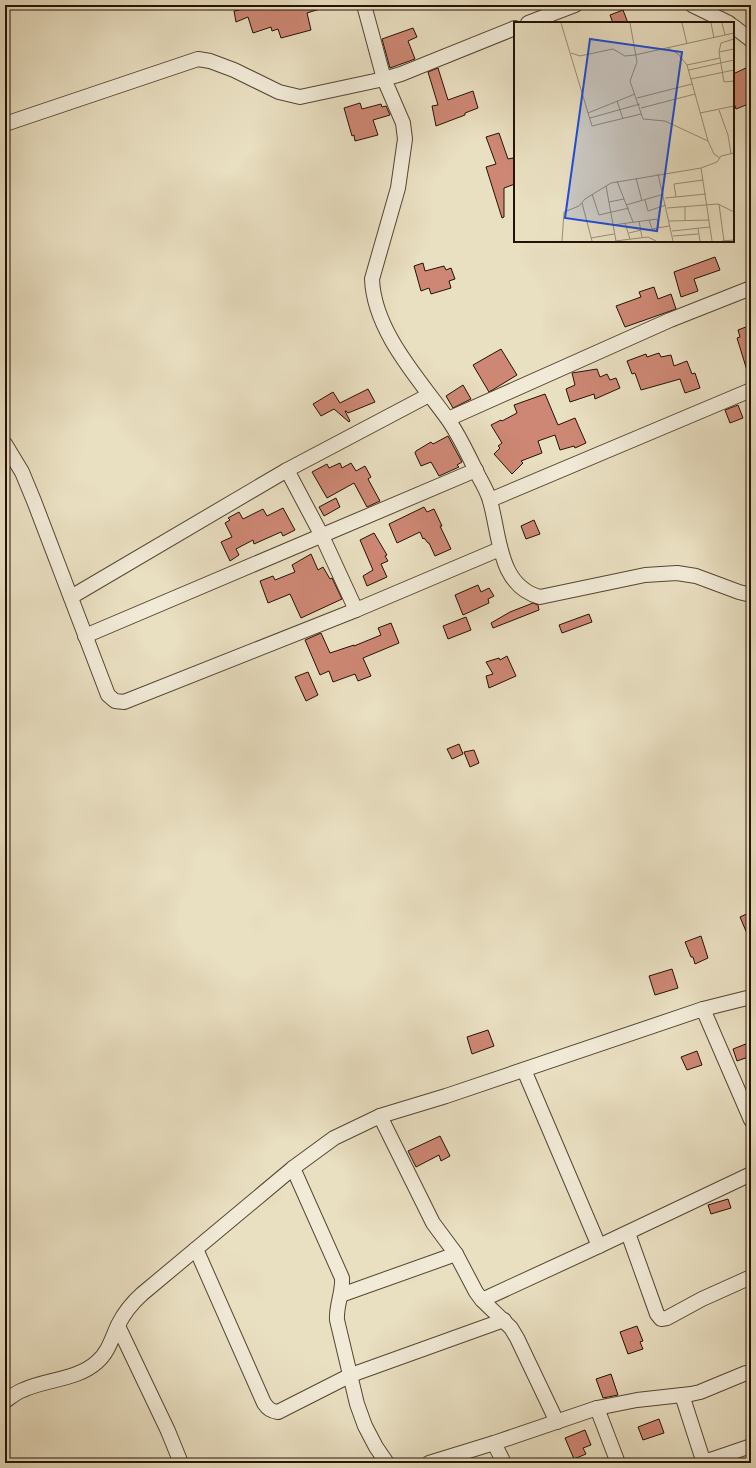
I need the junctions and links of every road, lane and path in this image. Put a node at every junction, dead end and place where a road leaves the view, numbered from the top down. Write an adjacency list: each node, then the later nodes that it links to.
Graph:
1 (364, 5): 9 (street)
2 (575, 5): 4 (street)
3 (692, 5): 5 (street)
4 (531, 22)
5 (726, 22)
6 (734, 27): 8 (street)
7 (514, 28): 9 (street)
8 (751, 40)
9 (384, 79): 10 (street); 13 (street)
10 (5, 124)
11 (751, 288): 14 (street)
12 (751, 390): 18 (street)
13 (429, 395): 14 (street); 16 (street)
14 (448, 419): 17 (street)
15 (5, 444): 22 (street)
16 (287, 470): 19 (street); 22 (street)
17 (476, 470): 18 (street); 19 (street)
18 (490, 500): 20 (street)
19 (322, 536): 23 (street); 24 (street)
20 (500, 549): 21 (street); 23 (street)
21 (751, 595)
22 (71, 597): 24 (street)
23 (356, 610): 24 (street)
24 (85, 636)
25 (751, 997): 26 (street)
26 (703, 1009): 27 (street); 29 (street)
27 (524, 1070): 28 (street); 33 (street)
28 (380, 1116): 30 (street); 35 (street)
29 (751, 1120)
30 (293, 1168): 34 (street); 37 (street)
31 (751, 1174): 32 (street)
32 (628, 1233): 33 (street); 36 (street)
33 (599, 1246): 38 (street)
34 (196, 1249): 40 (street); 41 (street)
35 (456, 1254): 37 (street); 38 (street)
36 (751, 1277)
37 (341, 1294): 41 (street)
38 (482, 1300): 39 (street)
39 (504, 1320): 41 (street); 46 (street)
40 (118, 1326): 44 (street); 49 (street)
41 (351, 1375): 50 (street)
42 (751, 1375): 43 (street)
43 (682, 1395): 45 (street); 48 (street)
44 (5, 1401)
45 (597, 1408): 46 (street); 53 (street)
46 (557, 1422): 47 (street)
47 (494, 1444): 51 (street); 52 (street)
48 (751, 1446)
49 (181, 1463)
50 (387, 1463)
51 (429, 1463)
52 (504, 1463)
53 (618, 1463)

